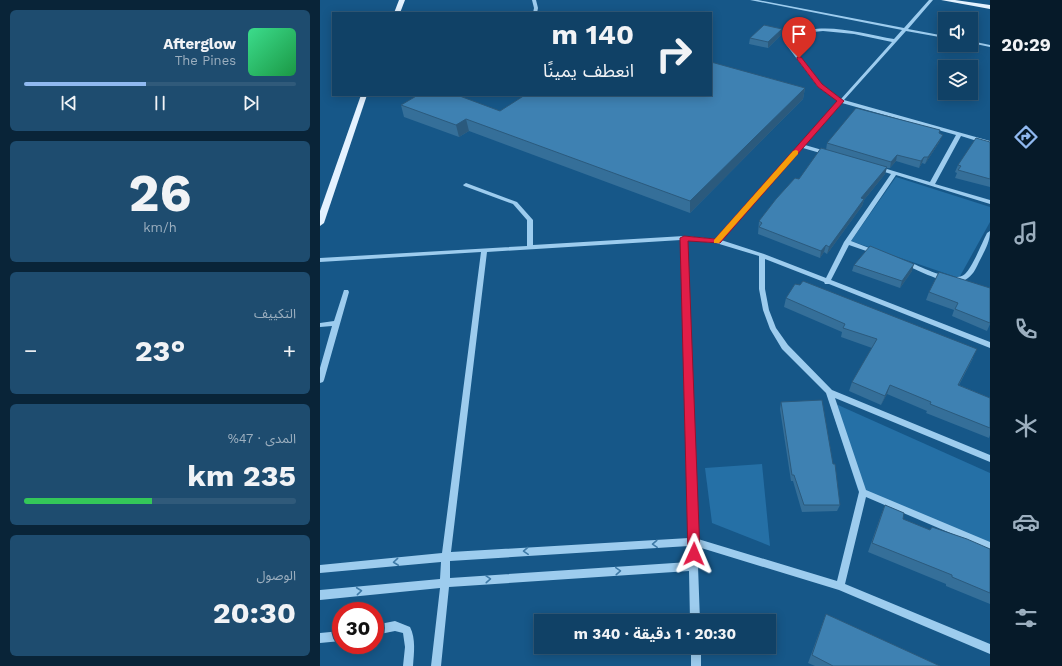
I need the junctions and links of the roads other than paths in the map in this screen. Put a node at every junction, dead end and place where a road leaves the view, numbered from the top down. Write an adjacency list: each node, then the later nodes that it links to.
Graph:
1 (402, 0): 7 (main road)
2 (534, 0): 8 (street)
3 (752, 0): 9 (street)
4 (931, 0): 9 (street)
5 (944, 0): 6 (main road)
6 (990, 7)
7 (397, 12)
8 (535, 12)
9 (904, 30): 10 (street); 11 (street)
10 (938, 36)
11 (895, 41): 15 (street); 15 (street)
12 (978, 43): 13 (street)
13 (990, 46)
14 (364, 96): 25 (main road)
15 (841, 101): 16 (street); 18 (street)
16 (959, 135): 17 (street); 22 (street)
17 (990, 143)
18 (802, 146): 19 (street); 28 (street)
19 (830, 154)
20 (873, 167): 21 (street)
21 (895, 173): 22 (street); 29 (street)
22 (932, 184): 24 (street)
23 (466, 185): 30 (street)
24 (990, 202)
25 (320, 223)
26 (990, 233): 35 (street)
27 (684, 238): 28 (street); 30 (street); 45 (street)
28 (717, 241): 32 (street)
29 (847, 242): 33 (street); 36 (street)
30 (530, 248): 31 (street)
31 (484, 250): 34 (street); 47 (street)
32 (762, 255): 36 (street); 42 (street)
33 (883, 255)
34 (320, 260)
35 (898, 260)
36 (827, 282): 40 (street)
37 (346, 292): 38 (street)
38 (337, 323): 39 (street); 41 (street)
39 (320, 325)
40 (990, 346)
41 (320, 380)
42 (829, 392): 43 (street); 44 (street)
43 (990, 459)
44 (863, 492): 46 (street); 51 (street)
45 (694, 542): 47 (street, one-way to 47); 48 (street); 51 (street)
46 (990, 546)
47 (446, 557): 49 (street, one-way to 49); 50 (street)
48 (693, 566): 50 (street, one-way to 48); 53 (street)
49 (320, 569)
50 (445, 582): 52 (street, one-way to 50); 60 (street)
51 (840, 586): 57 (street)
52 (320, 595)
53 (695, 614)
54 (384, 628): 59 (street)
55 (332, 637): 56 (street)
56 (320, 638)
57 (990, 649)
58 (696, 654): 61 (street)
59 (408, 666)
60 (436, 666)
61 (696, 666)

